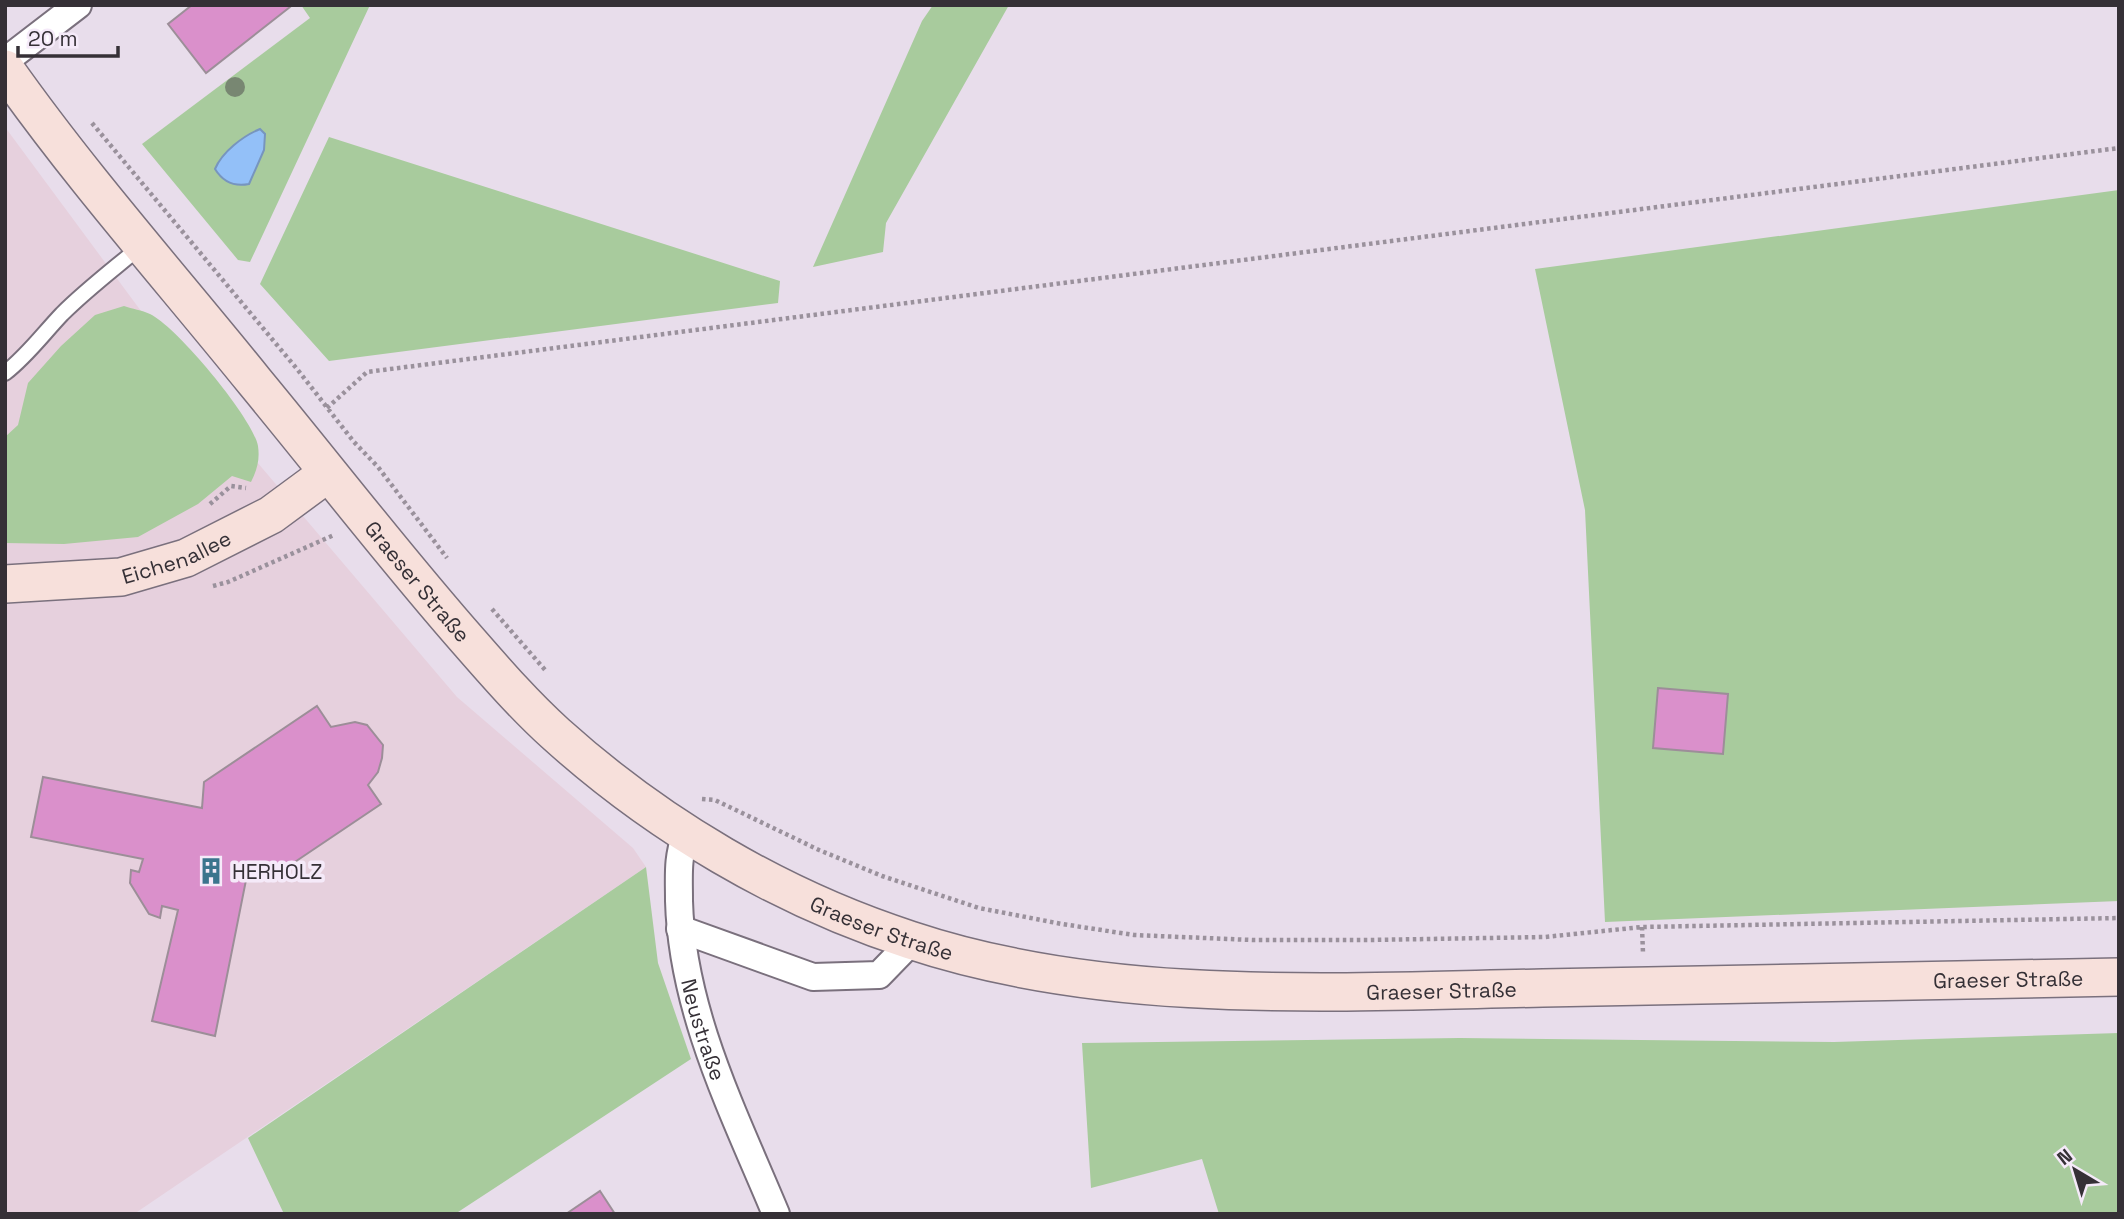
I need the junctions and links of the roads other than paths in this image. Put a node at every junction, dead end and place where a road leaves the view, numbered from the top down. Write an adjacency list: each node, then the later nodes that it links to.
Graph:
1 (78, 5): 2 (street)
2 (5, 61)
3 (5, 69): 4 (main road, Graeser Straße)
4 (141, 246): 5 (lane); 6 (main road, Graeser Straße)
5 (5, 373)
6 (328, 473): 7 (main road, Eichenallee); 8 (main road, Graeser Straße)
7 (5, 584)
8 (686, 833): 9 (street, Neustraße); 10 (main road, Graeser Straße)
9 (680, 929): 10 (street); 12 (street, Neustraße)
10 (912, 941): 11 (main road, Graeser Straße)
11 (2119, 977)
12 (776, 1214)

